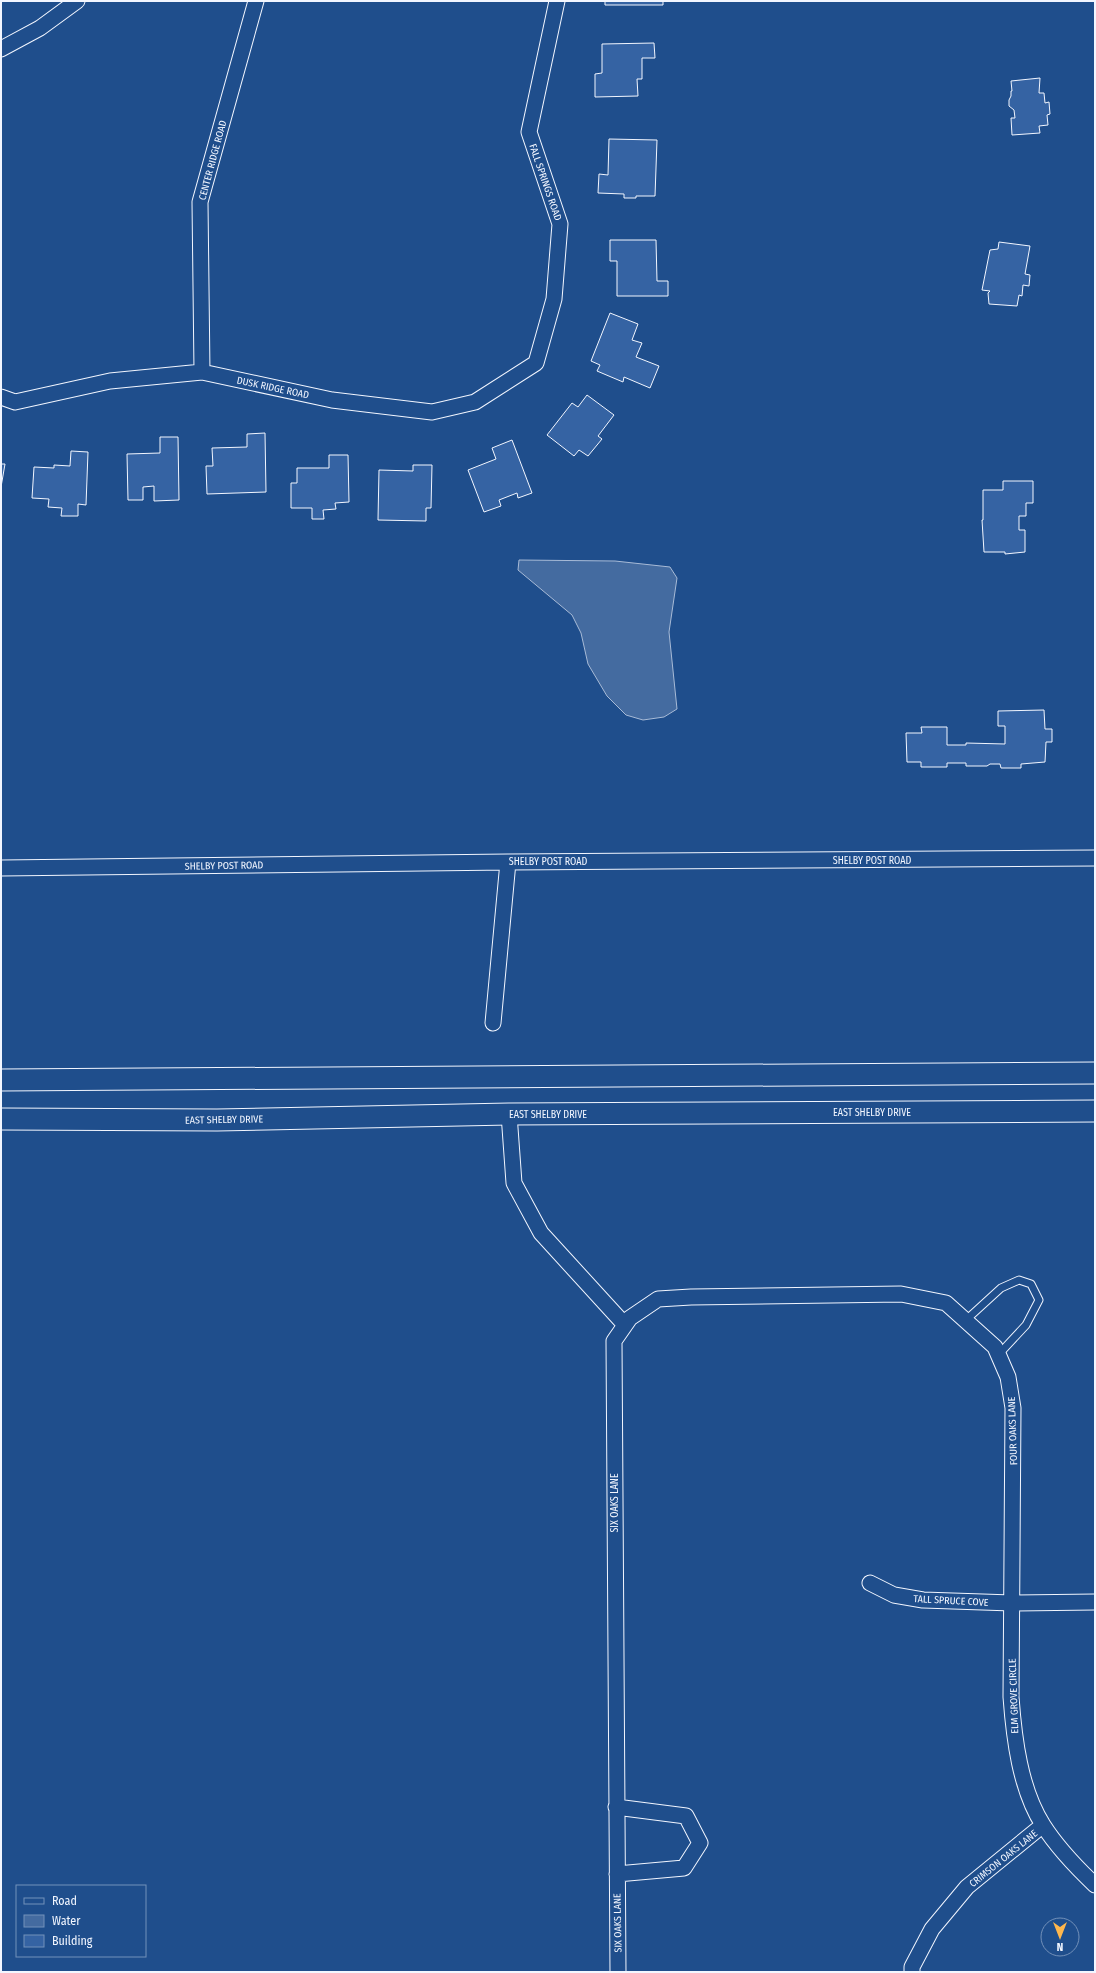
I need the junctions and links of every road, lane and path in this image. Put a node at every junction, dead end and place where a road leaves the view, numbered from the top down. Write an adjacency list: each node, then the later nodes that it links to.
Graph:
1 (77, 1): 4 (street)
2 (256, 1): 6 (street, CENTER RIDGE ROAD)
3 (557, 1): 5 (street, FALL SPRINGS ROAD)
4 (1, 48)
5 (536, 363): 6 (street, DUSK RIDGE ROAD)
6 (202, 372): 7 (street, DUSK RIDGE ROAD)
7 (1, 397)
8 (1095, 858): 9 (street, SHELBY POST ROAD)
9 (508, 862): 10 (street, SHELBY POST ROAD); 11 (street)
10 (1, 868)
11 (493, 1023)
12 (1095, 1073): 13 (main road)
13 (1, 1080)
14 (1095, 1111): 15 (main road, EAST SHELBY DRIVE)
15 (509, 1114): 16 (main road, EAST SHELBY DRIVE); 19 (street)
16 (1, 1119)
17 (737, 1296): 18 (street, FOUR OAKS LANE); 19 (street, SIX OAKS LANE)
18 (966, 1320): 20 (street, FOUR OAKS LANE); 20 (lane)
19 (625, 1325): 24 (street, SIX OAKS LANE)
20 (999, 1354): 23 (street, FOUR OAKS LANE)
21 (870, 1583): 23 (street, TALL SPRUCE COVE)
22 (1095, 1602): 23 (street, TALL SPRUCE COVE)
23 (1012, 1603): 25 (street, ELM GROVE CIRCLE)
24 (616, 1807): 26 (street, SIX OAKS LANE); 26 (street)
25 (1043, 1825): 27 (street, ELM GROVE CIRCLE); 29 (street, CRIMSON OAKS LANE)
26 (617, 1874): 28 (street, SIX OAKS LANE)
27 (1095, 1885)
28 (618, 1972)
29 (912, 1972)

